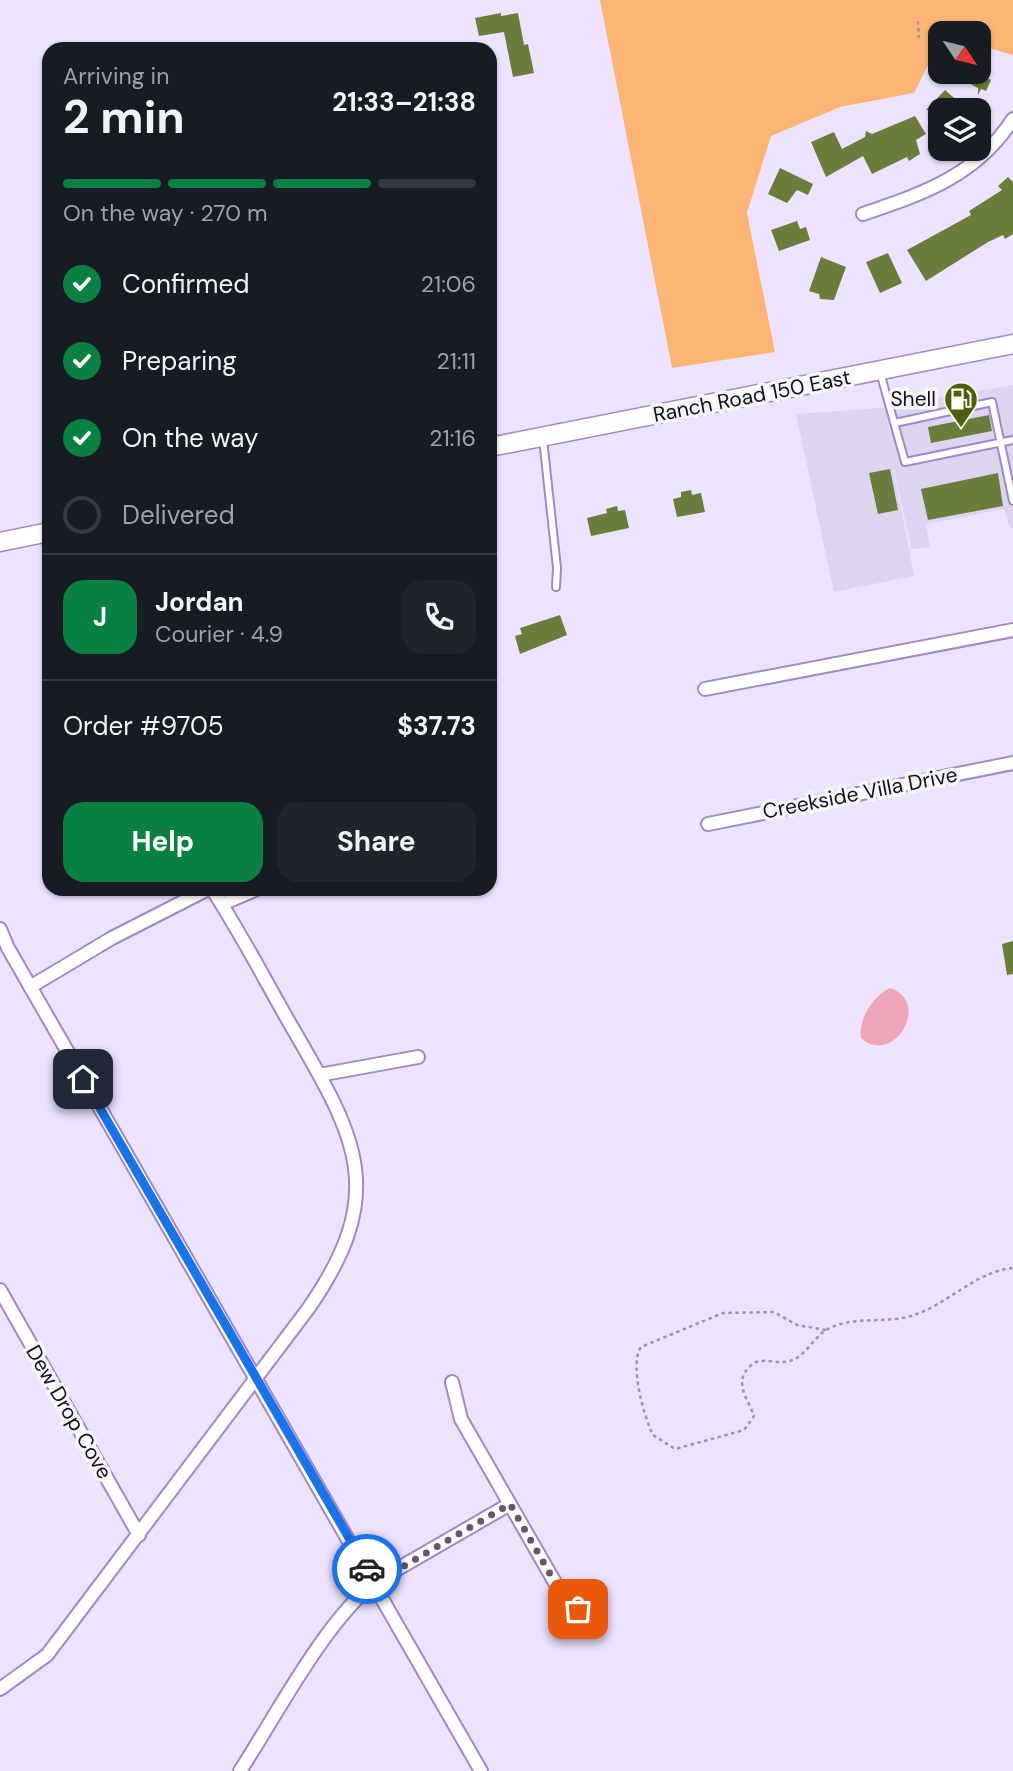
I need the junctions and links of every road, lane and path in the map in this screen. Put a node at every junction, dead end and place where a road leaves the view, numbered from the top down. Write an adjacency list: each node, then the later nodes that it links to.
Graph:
1 (918, 21): 2 (path)
2 (919, 38)
3 (1013, 119): 4 (street)
4 (863, 214)
5 (1013, 344): 6 (main road, Ranch Road 150 East)
6 (880, 371): 7 (lane); 8 (main road, Ranch Road 150 East)
7 (895, 424): 10 (lane); 10 (lane)
8 (543, 437): 11 (main road, Ranch Road 150 East); 15 (lane)
9 (1013, 440): 10 (lane)
10 (1000, 442): 12 (lane)
11 (497, 446)
12 (1013, 501)
13 (42, 534): 14 (main road)
14 (0, 542)
15 (556, 587)
16 (1013, 630): 17 (street)
17 (705, 690)
18 (1013, 763): 19 (street, Creekside Villa Drive)
19 (708, 824)
20 (196, 896): 25 (street)
21 (216, 896): 23 (street)
22 (241, 896): 23 (street)
23 (222, 904): 27 (street)
24 (0, 929): 25 (street)
25 (30, 987): 31 (street)
26 (418, 1057): 27 (street)
27 (319, 1074): 31 (street)
28 (1013, 1268): 30 (path)
29 (0, 1290): 34 (street, Dew Drop Cove)
30 (826, 1330): 30 (path)
31 (256, 1379): 34 (street); 35 (street)
32 (452, 1382): 33 (street)
33 (510, 1504): 35 (street); 36 (street)
34 (139, 1535): 37 (street)
35 (375, 1583): 38 (street); 39 (street)
36 (592, 1617)
37 (0, 1689)
38 (242, 1770)
39 (481, 1771)

